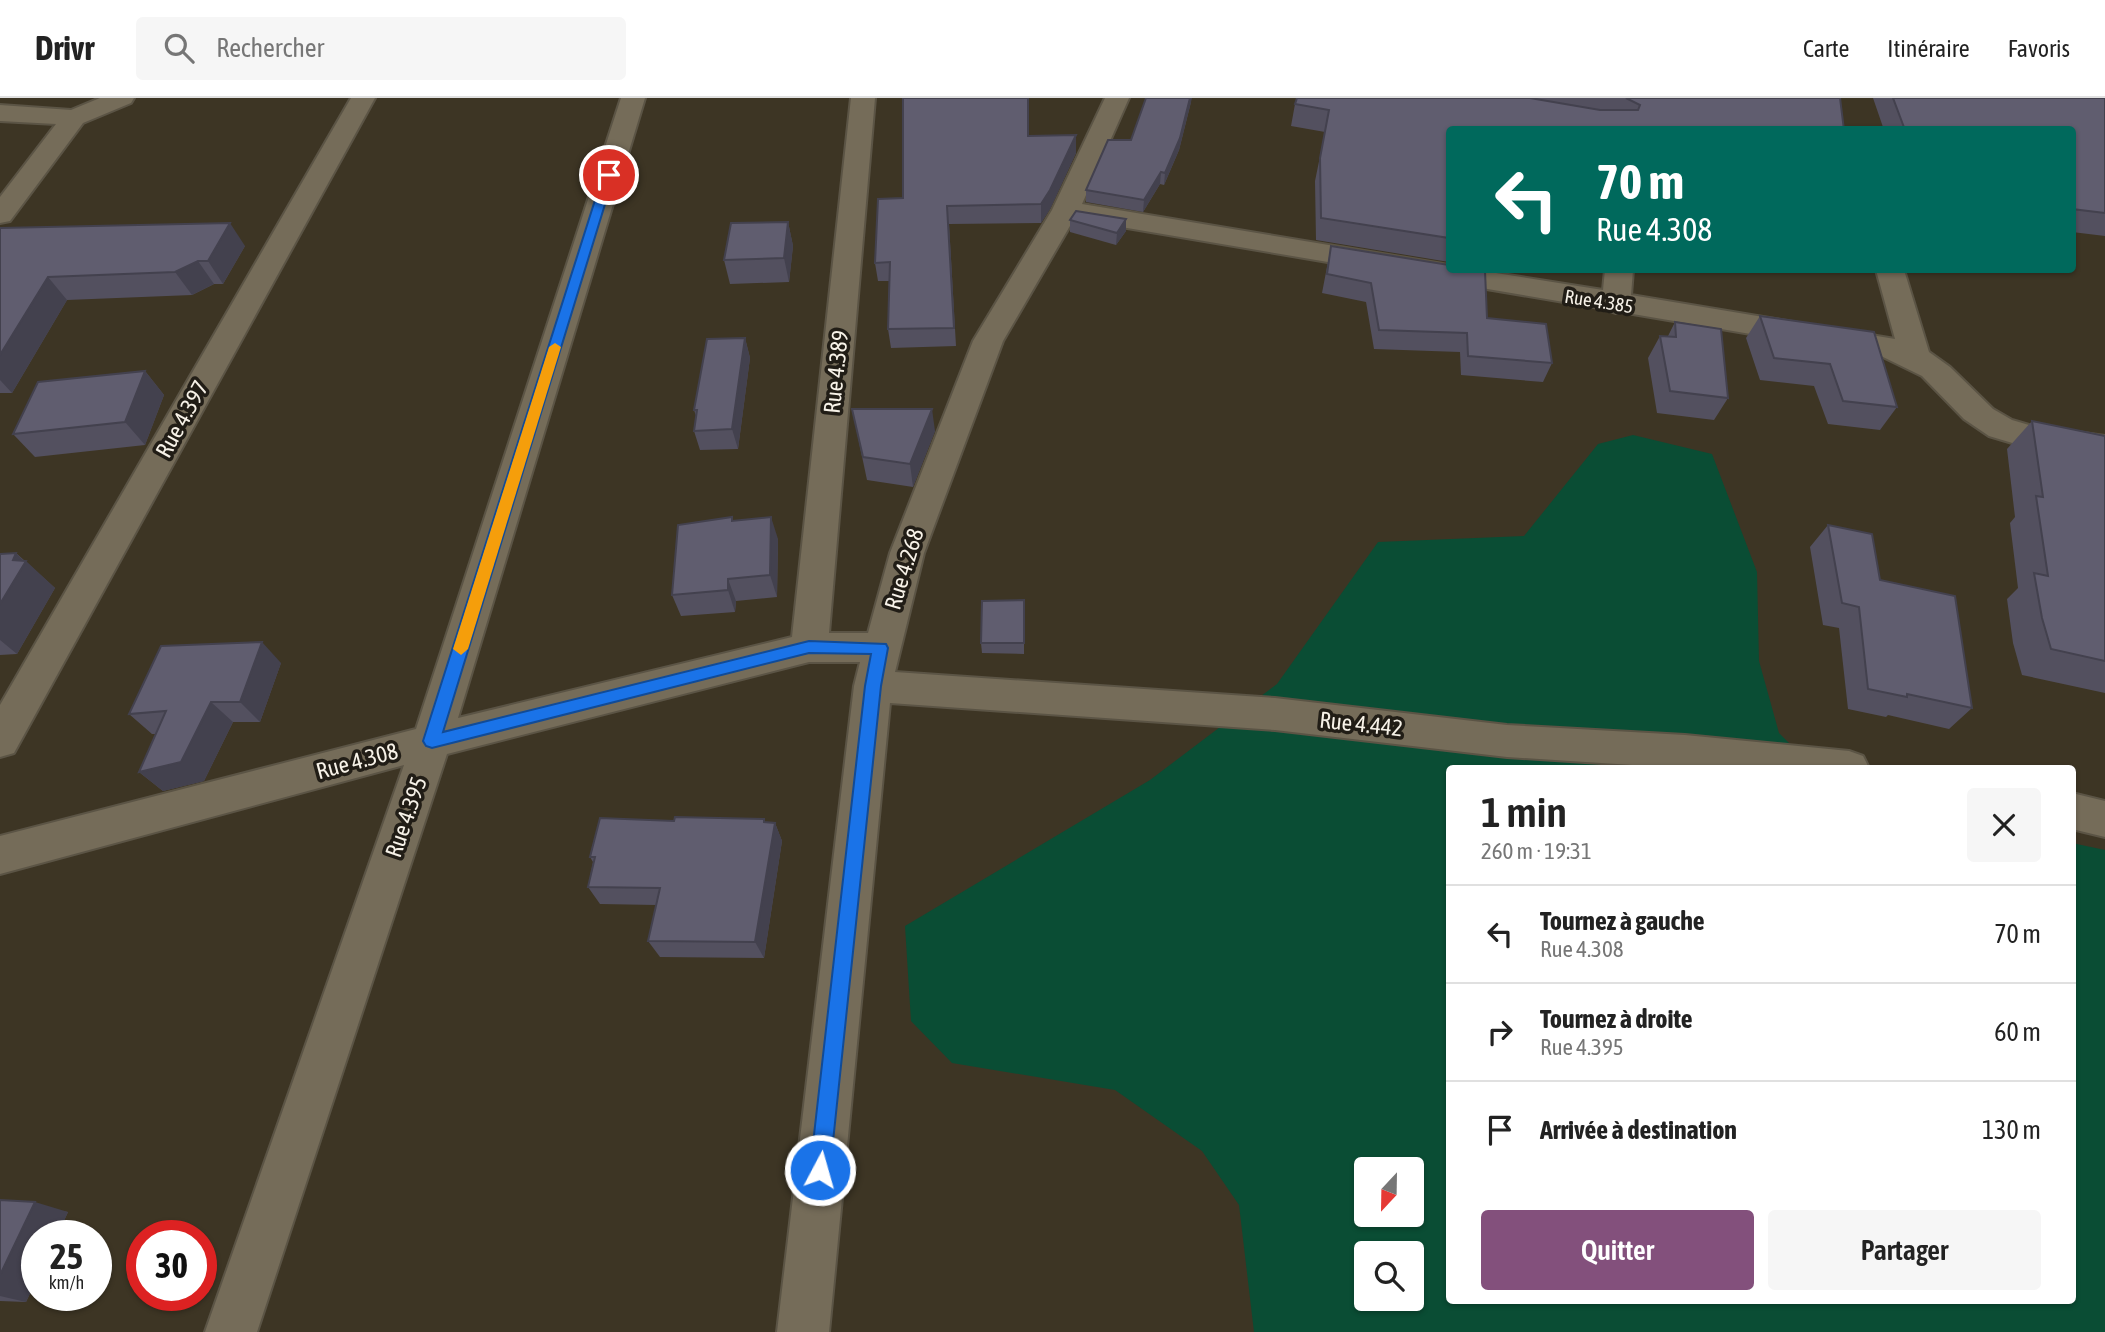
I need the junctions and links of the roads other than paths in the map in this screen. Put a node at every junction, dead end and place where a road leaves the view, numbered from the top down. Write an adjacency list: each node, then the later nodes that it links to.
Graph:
1 (122, 98): 7 (street)
2 (363, 98): 18 (street, Rue 4.397)
3 (633, 98): 19 (street, Rue 4.395)
4 (863, 98): 15 (street, Rue 4.389)
5 (1116, 98): 8 (street, Rue 4.268)
6 (0, 113): 7 (street)
7 (74, 118): 9 (street)
8 (1066, 210): 12 (street, Rue 4.385); 16 (street, Rue 4.268)
9 (0, 215)
10 (1619, 273): 12 (street)
11 (1890, 273): 13 (street)
12 (1616, 304): 13 (street, Rue 4.385)
13 (1915, 357): 14 (street, Rue 4.385)
14 (2105, 447)
15 (809, 647): 16 (street, Rue 4.308); 19 (street, Rue 4.308)
16 (880, 648): 17 (street, Rue 4.268)
17 (873, 686): 20 (street, Rue 4.442); 25 (street, Rue 4.268)
18 (0, 741)
19 (432, 741): 23 (street, Rue 4.308); 24 (street, Rue 4.395)
20 (1818, 765)
21 (2076, 812): 22 (street)
22 (2105, 819)
23 (0, 855)
24 (231, 1332)
25 (803, 1332)

